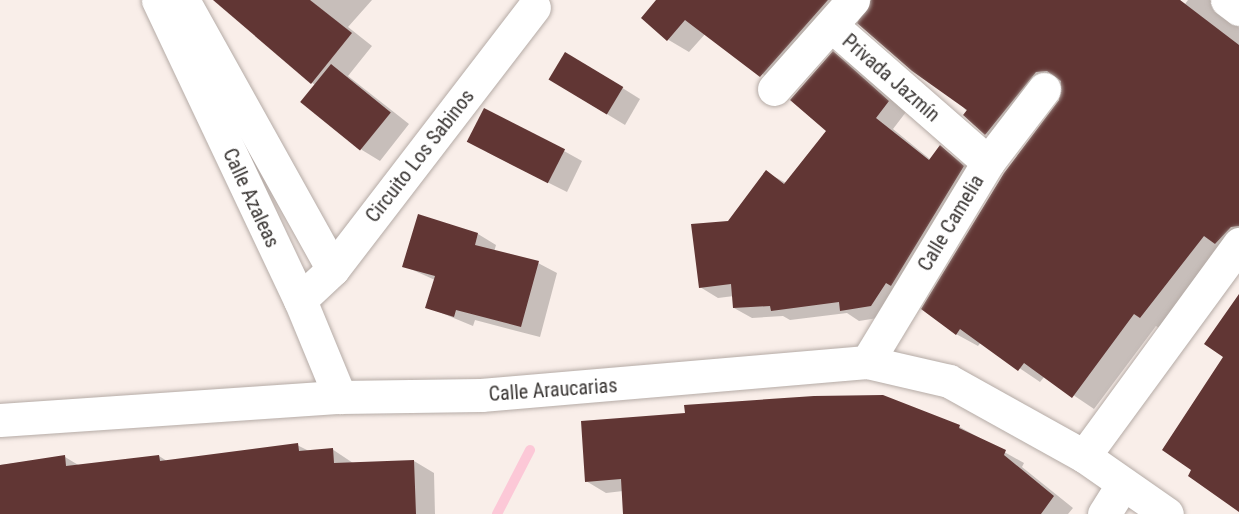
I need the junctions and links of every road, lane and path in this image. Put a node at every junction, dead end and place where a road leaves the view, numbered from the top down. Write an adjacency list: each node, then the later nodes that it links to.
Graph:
1 (158, 0): 13 (street, Calle Azaleas)
2 (183, 0): 12 (street)
3 (854, 0): 7 (street)
4 (1227, 0): 6 (street)
5 (534, 7): 12 (street, Circuito Los Sabinos)
6 (1239, 9)
7 (832, 27): 8 (street, Privada Jazmín); 10 (street, Privada Jazmín)
8 (774, 89)
9 (1044, 89): 10 (street, Calle Camelia)
10 (988, 162): 14 (street, Calle Camelia)
11 (1239, 244): 17 (street)
12 (333, 269): 13 (street, Circuito Los Sabinos)
13 (300, 300): 15 (street, Calle Azaleas)
14 (867, 362): 15 (street, Calle Araucarias); 17 (street, Calle Araucarias)
15 (340, 397): 16 (street, Calle Araucarias)
16 (0, 420)
17 (1084, 456): 18 (street, Calle Araucarias)
18 (1122, 485): 19 (street); 20 (street, Calle Araucarias)
19 (1104, 514)
20 (1167, 514)

